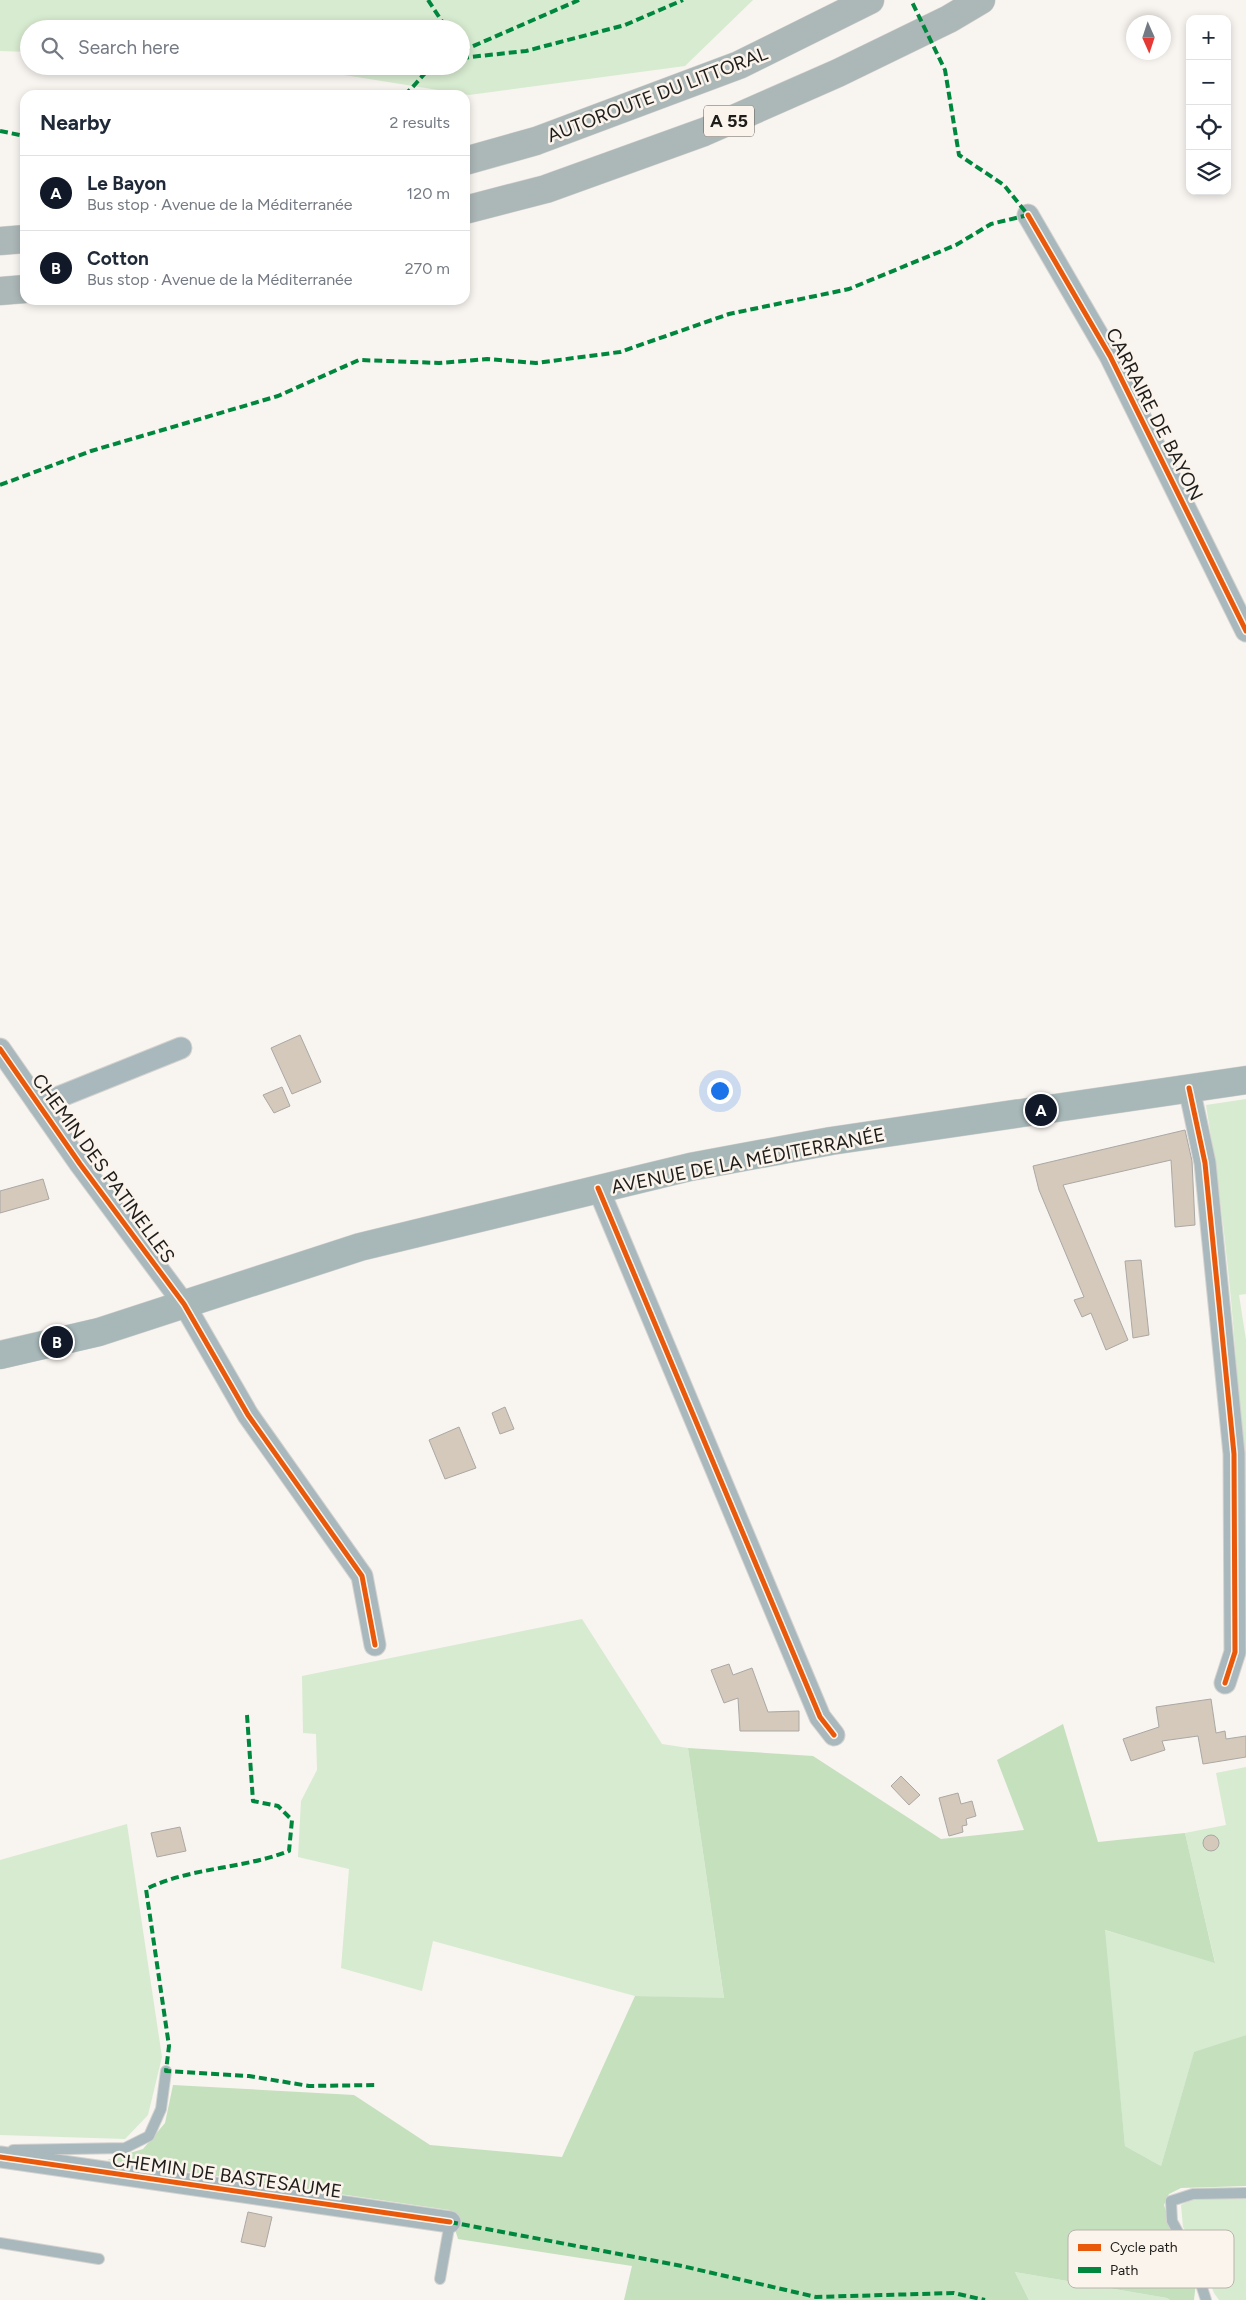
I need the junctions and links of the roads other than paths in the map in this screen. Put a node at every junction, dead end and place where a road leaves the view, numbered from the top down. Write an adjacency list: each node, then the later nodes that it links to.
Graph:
1 (870, 0): 3 (highway, AUTOROUTE DU LITTORAL / A 55)
2 (981, 0): 4 (highway, A 55)
3 (470, 160)
4 (470, 209)
5 (1028, 215): 10 (street, CARRAIRE DE BAYON)
6 (20, 239): 7 (highway)
7 (0, 241)
8 (20, 289): 9 (highway)
9 (0, 291)
10 (1246, 631)
11 (181, 1048): 15 (street)
12 (0, 1049): 15 (street, CHEMIN DES PATINELLES)
13 (1246, 1080): 14 (main road, AVENUE DE LA MÉDITERRANÉE)
14 (1189, 1088): 16 (main road, AVENUE DE LA MÉDITERRANÉE); 20 (street)
15 (39, 1105): 17 (street, CHEMIN DES PATINELLES)
16 (598, 1188): 17 (main road, AVENUE DE LA MÉDITERRANÉE); 21 (street)
17 (184, 1304): 18 (main road, AVENUE DE LA MÉDITERRANÉE); 19 (street, CHEMIN DES PATINELLES)
18 (0, 1355)
19 (375, 1645)
20 (1225, 1683)
21 (834, 1735)
22 (166, 2071): 23 (lane)
23 (0, 2151)
24 (0, 2157): 26 (street, CHEMIN DE BASTESAUME)
25 (1246, 2193): 27 (lane)
26 (450, 2222): 30 (lane)
27 (1177, 2230)
28 (0, 2243): 29 (lane)
29 (99, 2259)
30 (440, 2279)
31 (1202, 2288): 32 (lane)
32 (1206, 2300)

